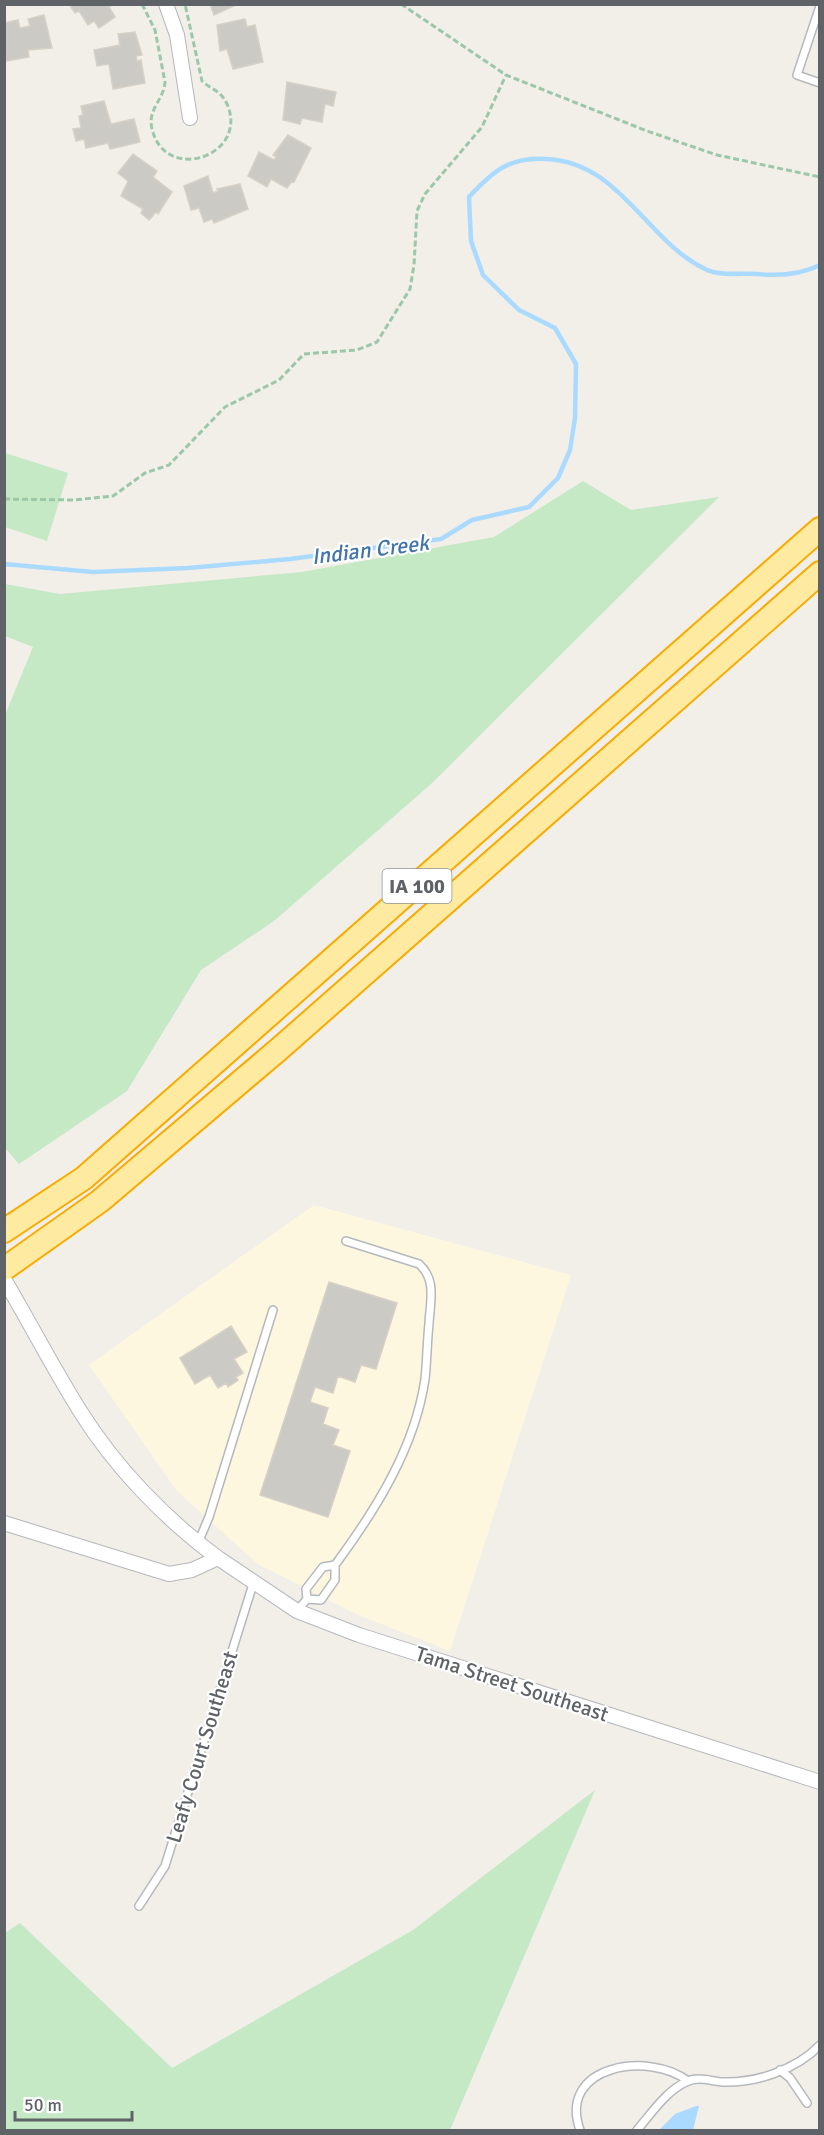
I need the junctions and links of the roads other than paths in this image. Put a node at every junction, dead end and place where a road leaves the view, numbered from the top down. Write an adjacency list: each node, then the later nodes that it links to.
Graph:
1 (166, 4): 4 (street)
2 (819, 6): 3 (lane)
3 (819, 83)
4 (190, 118)
5 (819, 529): 7 (highway, IA 100)
6 (819, 573): 9 (highway, IA 100)
7 (4, 1231)
8 (346, 1241): 15 (lane)
9 (4, 1269)
10 (4, 1279): 13 (street, Tama Street Southeast)
11 (273, 1310): 13 (lane)
12 (4, 1523): 14 (street)
13 (198, 1544): 14 (street, Tama Street Southeast)
14 (218, 1558): 16 (street, Tama Street Southeast)
15 (335, 1565): 17 (lane); 17 (lane)
16 (253, 1584): 18 (street, Tama Street Southeast); 20 (lane, Leafy Court Southeast)
17 (307, 1599): 18 (lane)
18 (297, 1611): 19 (street, Tama Street Southeast)
19 (819, 1782)
20 (139, 1906)
21 (819, 2045): 22 (lane)
22 (780, 2070): 23 (lane); 24 (lane)
23 (688, 2081): 25 (lane); 26 (lane)
24 (807, 2103)
25 (580, 2130)
26 (637, 2130)

